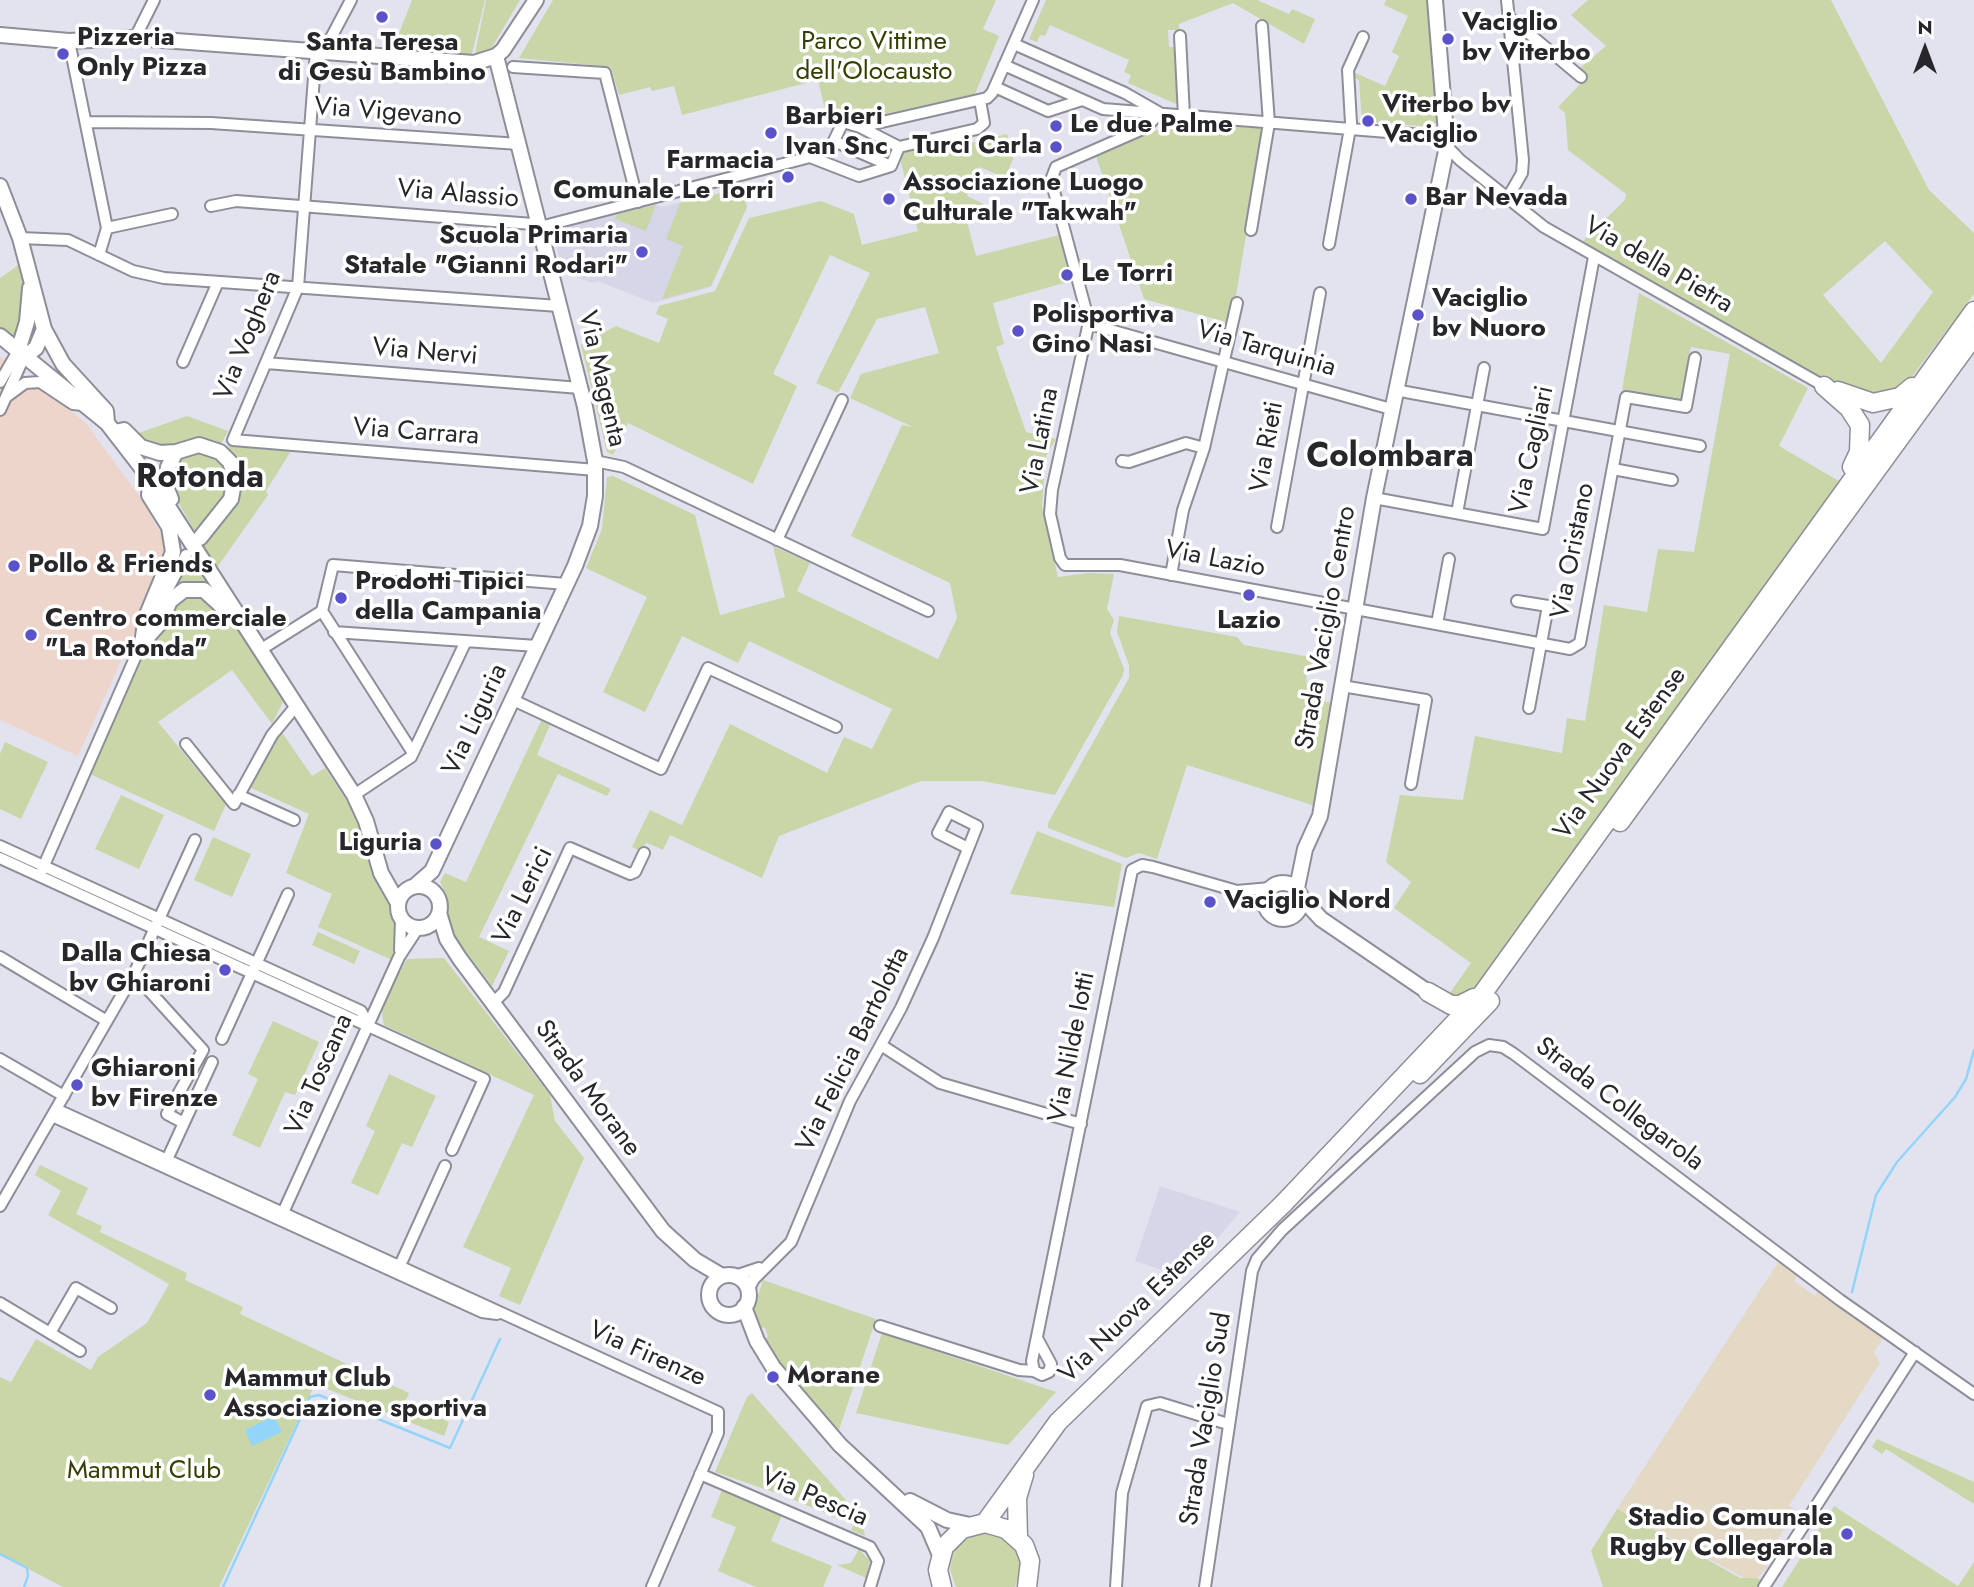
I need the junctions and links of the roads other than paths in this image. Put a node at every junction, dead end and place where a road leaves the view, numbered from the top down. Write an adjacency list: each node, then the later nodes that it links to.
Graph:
1 (155, 0): 13 (street)
2 (351, 0): 16 (street)
3 (536, 0): 7 (street)
4 (1033, 0): 15 (street)
5 (1435, 0): 32 (street, Strada Vaciglio Centro)
6 (1507, 0): 8 (street)
7 (527, 15): 17 (street); 24 (street)
8 (1508, 16): 20 (street); 39 (street)
9 (1262, 26): 28 (street)
10 (0, 35): 14 (street)
11 (1180, 36): 26 (street)
12 (1363, 37): 30 (street)
13 (135, 38): 14 (street); 16 (street)
14 (69, 41): 27 (street)
15 (1014, 44): 18 (street); 25 (street)
16 (320, 51): 17 (street); 31 (street, Via Voghera)
17 (496, 56): 24 (street, Via Magenta)
18 (1004, 65): 21 (street); 23 (street)
19 (513, 67): 40 (street)
20 (1581, 78)
21 (995, 87): 22 (street, Via Alassio); 23 (street)
22 (980, 100): 29 (street, Via Alassio); 35 (street)
23 (1082, 100): 25 (street)
24 (509, 106): 34 (street, Via Magenta)
25 (1160, 113): 26 (street); 58 (street)
26 (1184, 116): 28 (street)
27 (86, 122): 31 (street, Via Vigevano); 45 (street)
28 (1269, 123): 30 (street); 46 (street)
29 (860, 127): 33 (street, Via Alassio); 35 (street)
30 (1350, 129): 32 (street); 48 (street)
31 (310, 130): 34 (street, Via Vigevano); 42 (street, Via Voghera)
32 (1443, 137): 39 (street, Via della Pietra); 73 (street, Strada Vaciglio Centro)
33 (835, 142): 36 (street, Via Alassio); 37 (street)
34 (519, 144): 44 (street, Via Magenta)
35 (899, 147): 37 (street)
36 (810, 157): 37 (street); 40 (street, Via Alassio)
37 (891, 166)
38 (0, 186): 47 (street)
39 (1507, 199): 50 (street, Via della Pietra)
40 (638, 202): 44 (street, Via Alassio)
41 (211, 206): 42 (street)
42 (304, 206): 44 (street, Via Alassio); 53 (street, Via Voghera)
43 (172, 214): 45 (street)
44 (540, 227): 56 (street, Via Magenta)
45 (107, 228): 49 (street)
46 (1251, 230)
47 (20, 238): 49 (street); 51 (street)
48 (1329, 244)
49 (99, 255): 52 (street)
50 (1594, 257): 71 (street, Via della Pietra); 80 (street, Via Cagliari)
51 (30, 276): 59 (street); 62 (street)
52 (218, 282): 53 (street); 64 (street)
53 (298, 287): 56 (street); 66 (street, Via Voghera)
54 (1320, 293): 70 (street, Via Rieti)
55 (1237, 303): 65 (street)
56 (559, 306): 72 (street, Via Magenta)
57 (1974, 311): 68 (main road, Via Nuova Estense)
58 (1089, 324): 65 (street, Via Tarquinia); 101 (street, Via Latina)
59 (44, 329): 62 (street); 81 (street)
60 (0, 336): 62 (street)
61 (1974, 336): 173 (main road, Via Nuova Estense)
62 (21, 354): 69 (street); 74 (street); 76 (street)
63 (1695, 358): 82 (street, Via Oristano)
64 (183, 362)
65 (1224, 362): 70 (street, Via Tarquinia); 85 (street)
66 (266, 363): 72 (street, Via Nervi); 83 (street, Via Voghera)
67 (1485, 368): 77 (street)
68 (1923, 379): 71 (main road); 93 (main road, Via Nuova Estense)
69 (0, 382)
70 (1303, 384): 78 (street, Via Tarquinia); 96 (street, Via Rieti)
71 (1824, 386): 93 (main road)
72 (580, 388): 88 (street, Via Magenta)
73 (1395, 390): 77 (street); 78 (street, Strada Vaciglio Centro)
74 (6, 397): 76 (street); 79 (street)
75 (842, 400): 98 (street)
76 (84, 405): 81 (street)
77 (1478, 405): 80 (street); 94 (street)
78 (1391, 409): 92 (street, Strada Vaciglio Centro)
79 (1, 410)
80 (1563, 421): 82 (street); 94 (street, Via Cagliari)
81 (110, 427): 86 (street); 90 (street)
82 (1620, 431): 84 (street); 89 (street, Via Oristano)
83 (233, 440): 88 (street, Via Carrara)
84 (1700, 446)
85 (1204, 448): 87 (street); 102 (street)
86 (176, 452): 95 (street); 97 (street)
87 (1122, 461)
88 (596, 465): 98 (street, Via Carrara); 103 (street, Via Liguria)
89 (1613, 469): 91 (street, Via Oristano); 113 (street, Via Oristano)
90 (150, 480): 95 (street); 112 (street)
91 (1672, 480)
92 (1374, 498): 94 (street, Via Cagliari); 105 (street, Strada Vaciglio Centro)
93 (1837, 498): 155 (main road, Via Nuova Estense)
94 (1457, 513)
95 (172, 514): 109 (street)
96 (1277, 527)
97 (200, 538)
98 (777, 540): 107 (street, Via Carrara)
99 (186, 555): 112 (street)
100 (1449, 559): 108 (street)
101 (1065, 565): 102 (street, Via Lazio)
102 (1171, 575): 105 (street, Via Lazio)
103 (566, 584): 106 (street); 114 (street, Via Liguria)
104 (1517, 601): 113 (street, Via Oristano)
105 (1355, 609): 108 (street, Via Oristano); 116 (street, Strada Vaciglio Centro)
106 (322, 611): 110 (street); 115 (street)
107 (928, 611)
108 (1437, 624): 113 (street, Via Oristano)
109 (245, 627): 112 (street); 115 (street)
110 (334, 632): 111 (street); 122 (street)
111 (466, 641): 114 (street); 122 (street)
112 (142, 643): 134 (street)
113 (1541, 643): 119 (street, Via Oristano)
114 (537, 646): 117 (street, Via Liguria)
115 (260, 650): 118 (street)
116 (1342, 686): 123 (street); 130 (street, Strada Vaciglio Centro)
117 (513, 700): 120 (street); 135 (street, Via Liguria)
118 (296, 706): 124 (street); 125 (street)
119 (1529, 708)
120 (836, 727)
121 (186, 744): 124 (street)
122 (413, 753): 125 (street)
123 (1411, 784)
124 (238, 795): 126 (street)
125 (354, 795): 133 (street)
126 (294, 820)
127 (195, 840): 148 (street)
128 (0, 846): 134 (street)
129 (968, 848): 161 (street, Via Felicia Bartolotta)
130 (1306, 849): 137 (street, Strada Vaciglio Centro); 140 (street, Strada Vaciglio Centro)
131 (644, 853): 157 (street, Via Lerici)
132 (0, 858): 134 (street)
133 (379, 865): 136 (street); 142 (street)
134 (41, 871): 148 (street)
135 (432, 871): 136 (street, Via Liguria); 138 (street)
136 (414, 886): 138 (street); 142 (street)
137 (1275, 886): 139 (street, Via Nilde Iotti); 140 (street); 143 (street)
138 (434, 891): 144 (street)
139 (1237, 891): 143 (street, Via Nilde Iotti); 168 (street, Via Nilde Iotti)
140 (1299, 893): 145 (street); 147 (street)
141 (288, 894): 153 (street)
142 (398, 903): 146 (street)
143 (1266, 908): 145 (street)
144 (439, 913): 149 (street); 150 (street, Strada Morane)
145 (1291, 918): 147 (street)
146 (401, 919): 149 (street); 152 (street, Via Toscana)
147 (1321, 919): 156 (street)
148 (157, 924): 153 (street); 154 (street)
149 (421, 928): 150 (street, Strada Morane); 152 (street, Via Toscana)
150 (447, 939): 157 (street, Strada Morane)
151 (0, 957): 158 (street)
152 (399, 957): 159 (street, Via Toscana)
153 (255, 968): 159 (street); 160 (street)
154 (134, 974): 158 (street); 167 (street)
155 (1483, 993): 156 (main road); 162 (main road, Via Nuova Estense)
156 (1434, 996): 162 (main road)
157 (494, 1003): 179 (street, Strada Morane)
158 (107, 1021): 165 (street)
159 (368, 1024): 169 (street); 175 (street, Via Toscana)
160 (222, 1039)
161 (881, 1045): 168 (street); 177 (street, Via Felicia Bartolotta)
162 (1427, 1051): 173 (main road, Via Nuova Estense)
163 (0, 1059): 165 (street)
164 (212, 1062): 167 (street)
165 (64, 1096): 166 (street)
166 (54, 1112): 170 (street, Via Firenze); 172 (street)
167 (184, 1123): 170 (street)
168 (1081, 1124): 186 (street, Via Nilde Iotti)
169 (452, 1150)
170 (165, 1163): 175 (street, Via Firenze)
171 (445, 1166): 178 (street)
172 (4, 1190): 174 (street)
173 (1283, 1204): 192 (main road, Via Nuova Estense)
174 (0, 1206)
175 (281, 1216): 178 (street, Via Firenze)
176 (1257, 1259): 188 (street, Strada Collegarola); 191 (street, Strada Vaciglio Sud)
177 (768, 1263): 179 (street, Via Felicia Bartolotta); 180 (street, Via Felicia Bartolotta)
178 (398, 1269): 193 (street, Via Firenze)
179 (723, 1279): 180 (street); 183 (street)
180 (748, 1290): 183 (street)
181 (0, 1303): 185 (street)
182 (111, 1308): 185 (street)
183 (739, 1311): 194 (street)
184 (880, 1325): 189 (street)
185 (50, 1333): 187 (street)
186 (1038, 1340): 189 (street, Via Nilde Iotti); 189 (street, Via Nilde Iotti)
187 (80, 1351)
188 (1915, 1352): 190 (street, Strada Collegarola); 204 (street)
189 (1034, 1371)
190 (1974, 1394)
191 (1228, 1424): 202 (street); 203 (street, Strada Vaciglio Sud)
192 (1034, 1452): 195 (main road, Via Nuova Estense); 196 (main road, Via Nuova Estense)
193 (700, 1474): 198 (street, Via Firenze); 199 (street, Via Pescia)
194 (888, 1488): 195 (street); 197 (street)
195 (977, 1524): 196 (main road); 197 (main road, Via Nuova Estense)
196 (1018, 1538): 201 (main road, Via Nuova Estense)
197 (940, 1555): 200 (main road)
198 (652, 1587)
199 (870, 1587)
200 (942, 1587)
201 (1027, 1587)
202 (1116, 1587)
203 (1205, 1587)
204 (1764, 1587)

